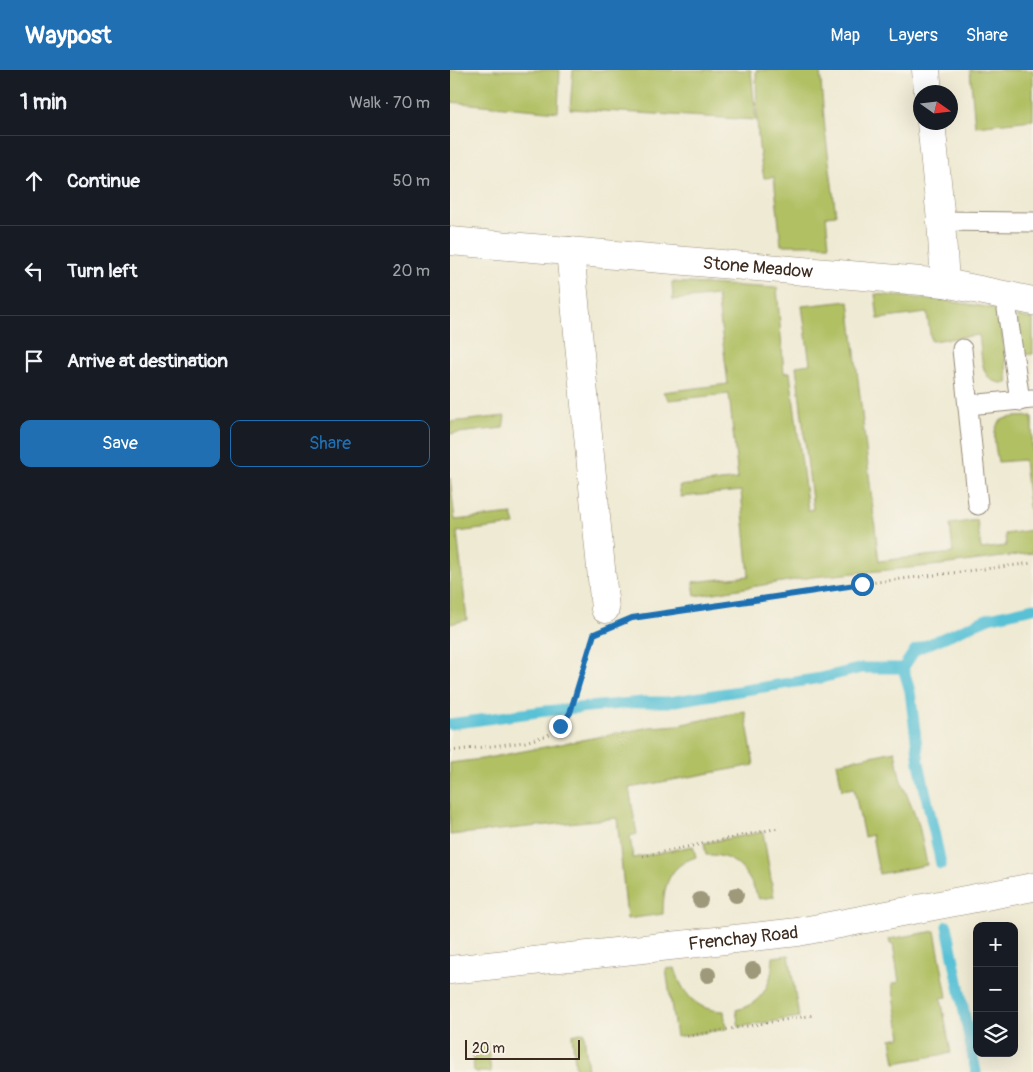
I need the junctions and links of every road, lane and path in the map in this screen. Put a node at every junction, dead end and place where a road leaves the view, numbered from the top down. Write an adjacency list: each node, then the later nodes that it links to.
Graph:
1 (926, 70): 2 (street)
2 (927, 85)
3 (932, 130): 4 (street)
4 (941, 221): 5 (lane); 8 (street)
5 (1033, 222)
6 (450, 240): 7 (street, Stone Meadow)
7 (570, 251): 8 (street, Stone Meadow); 16 (street)
8 (945, 283): 9 (street, Stone Meadow)
9 (1005, 295): 10 (street, Stone Meadow); 12 (lane)
10 (1033, 302)
11 (962, 349): 13 (lane)
12 (1027, 400): 13 (lane)
13 (968, 405): 14 (lane)
14 (978, 505)
15 (1033, 562): 17 (path)
16 (605, 609)
17 (632, 618)
18 (594, 634): 19 (path)
19 (450, 751)
20 (779, 828): 21 (path)
21 (643, 856)
22 (1033, 887): 23 (street, Frenchay Road)
23 (450, 970)
24 (814, 1015): 25 (path)
25 (687, 1036)

